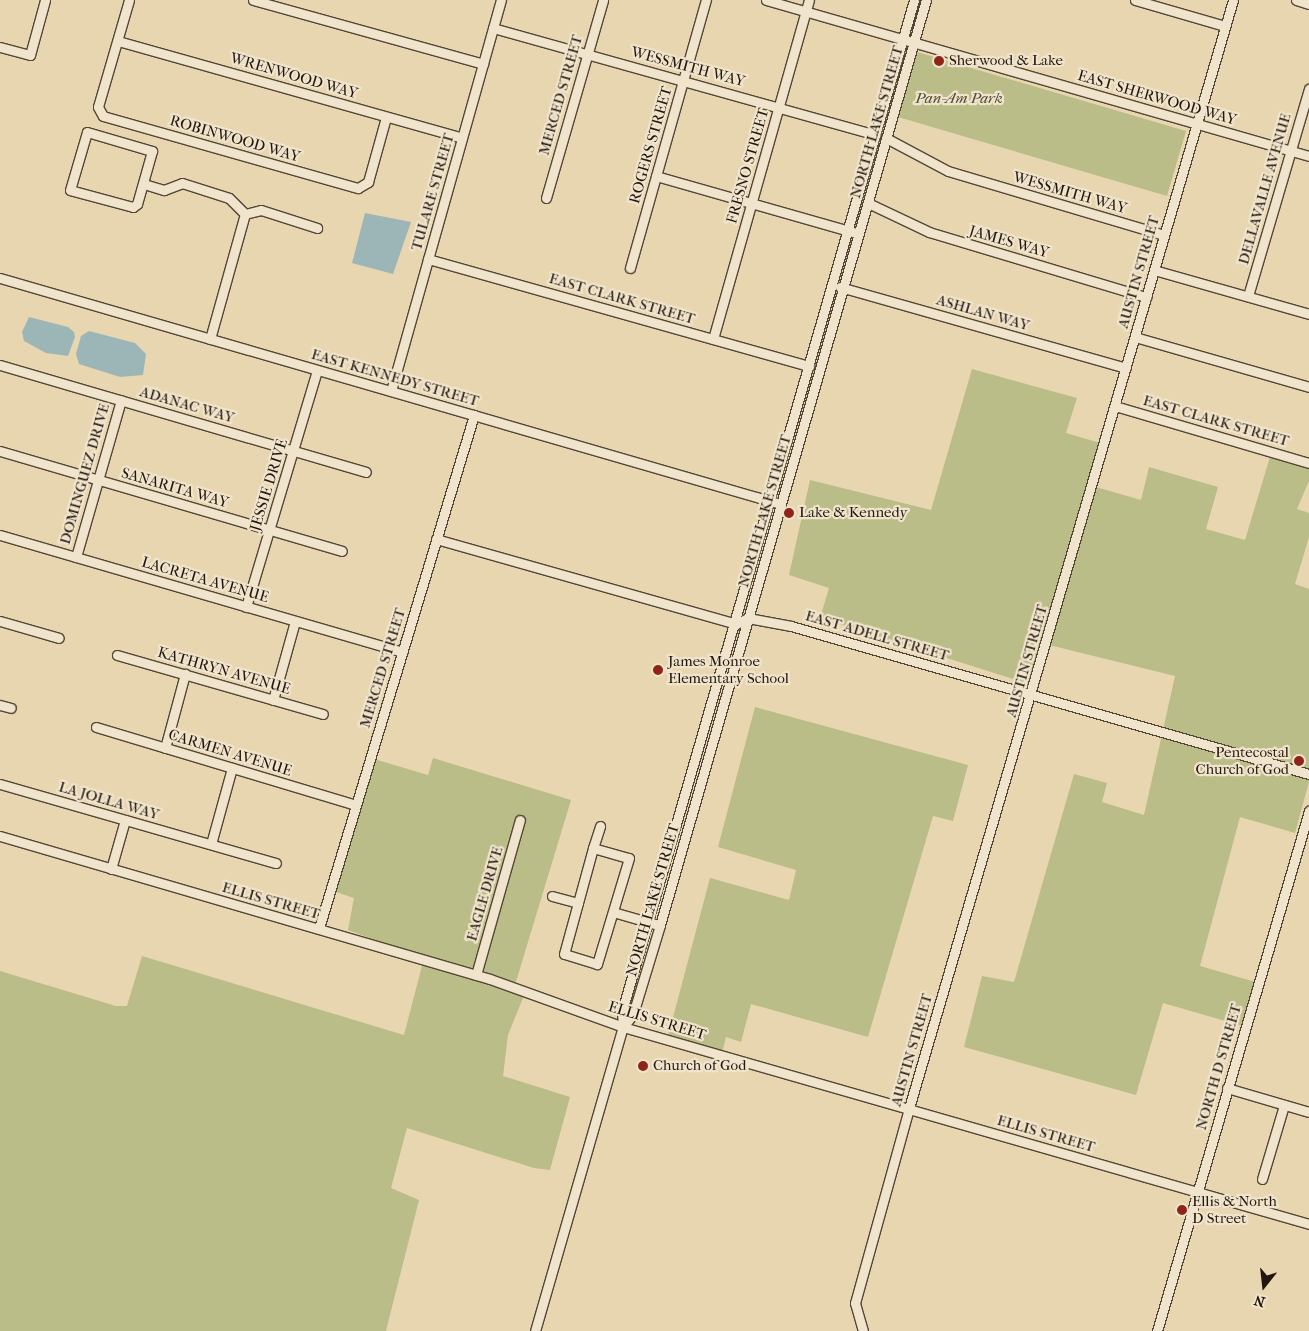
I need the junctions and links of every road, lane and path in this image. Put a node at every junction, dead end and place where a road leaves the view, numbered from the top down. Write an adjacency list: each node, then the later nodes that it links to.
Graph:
1 (45, 0): 21 (street)
2 (129, 0): 19 (street)
3 (253, 0): 23 (street)
4 (501, 0): 17 (street, TULARE STREET)
5 (603, 0): 22 (street, MERCED STREET)
6 (706, 0): 24 (street, ROGERS STREET)
7 (766, 0): 15 (street, EAST SHERWOOD WAY)
8 (809, 0): 15 (street, FRESNO STREET)
9 (914, 0): 18 (street, NORTH LAKE STREET)
10 (926, 0): 20 (street, NORTH LAKE STREET)
11 (1135, 0): 16 (street)
12 (1233, 0): 16 (street, AUSTIN STREET)
13 (1296, 0): 14 (street)
14 (1309, 4)
15 (806, 11): 18 (street, EAST SHERWOOD WAY); 26 (street, FRESNO STREET)
16 (1225, 26): 28 (street, AUSTIN STREET)
17 (493, 28): 22 (street, WESSMITH WAY); 23 (street, TULARE STREET)
18 (904, 39): 20 (street, EAST SHERWOOD WAY); 29 (street, NORTH LAKE STREET)
19 (118, 41): 27 (street, WRENWOOD WAY); 27 (street, ROBINWOOD WAY)
20 (914, 42): 28 (street, EAST SHERWOOD WAY); 31 (street, NORTH LAKE STREET)
21 (0, 47)
22 (587, 54): 24 (street, WESSMITH WAY); 36 (street, MERCED STREET)
23 (483, 64): 30 (street, TULARE STREET)
24 (683, 80): 26 (street, WESSMITH WAY); 34 (street, ROGERS STREET)
25 (1309, 89): 32 (street, DELLAVALLE AVENUE)
26 (779, 106): 29 (street, WESSMITH WAY); 37 (street, FRESNO STREET)
27 (386, 116): 30 (street, WRENWOOD WAY)
28 (1196, 123): 32 (street, EAST SHERWOOD WAY); 43 (street, AUSTIN STREET)
29 (875, 135): 41 (street, NORTH LAKE STREET)
30 (462, 138): 44 (street, TULARE STREET)
31 (886, 138): 38 (street, NORTH LAKE STREET); 43 (street, WESSMITH WAY)
32 (1291, 151): 33 (street, EAST SHERWOOD WAY); 50 (street, DELLAVALLE AVENUE)
33 (1309, 156)
34 (656, 176): 37 (street); 45 (street, ROGERS STREET)
35 (144, 184): 35 (street); 39 (street)
36 (546, 198)
37 (752, 203): 41 (street); 55 (street, FRESNO STREET)
38 (868, 203): 42 (street, NORTH LAKE STREET); 51 (street, JAMES WAY)
39 (245, 214): 40 (street); 54 (street)
40 (317, 228)
41 (848, 230): 42 (street); 48 (street, NORTH LAKE STREET)
42 (859, 234): 49 (street, NORTH LAKE STREET)
43 (1164, 235): 46 (street, AUSTIN STREET)
44 (428, 259): 55 (street, EAST CLARK STREET); 61 (street, TULARE STREET)
45 (630, 268)
46 (1154, 270): 50 (street); 51 (street, AUSTIN STREET)
47 (0, 278): 54 (street, EAST KENNEDY STREET)
48 (834, 285): 49 (street, ASHLAN WAY); 57 (street, NORTH LAKE STREET)
49 (844, 288): 58 (street, ASHLAN WAY); 71 (street, NORTH LAKE STREET)
50 (1248, 296): 52 (street)
51 (1146, 297): 53 (street, AUSTIN STREET)
52 (1309, 314)
53 (1135, 336): 58 (street, AUSTIN STREET); 60 (street)
54 (210, 339): 59 (street, EAST KENNEDY STREET)
55 (713, 339): 57 (street, EAST CLARK STREET)
56 (0, 365): 62 (street, ADANAC WAY)
57 (809, 366): 70 (street, NORTH LAKE STREET)
58 (1126, 368): 63 (street, AUSTIN STREET)
59 (317, 370): 61 (street, EAST KENNEDY STREET); 65 (street, JESSIE DRIVE)
60 (1309, 387)
61 (390, 391): 64 (street, EAST KENNEDY STREET)
62 (121, 400): 65 (street, ADANAC WAY); 69 (street, DOMINGUEZ DRIVE)
63 (1115, 406): 67 (street, EAST CLARK STREET); 86 (street, AUSTIN STREET)
64 (474, 415): 70 (street, EAST KENNEDY STREET); 74 (street, MERCED STREET)
65 (293, 450): 68 (street, ADANAC WAY); 72 (street, JESSIE DRIVE)
66 (0, 451): 69 (street, SANARITA WAY)
67 (1309, 463)
68 (366, 472)
69 (98, 480): 72 (street, SANARITA WAY); 76 (street, DOMINGUEZ DRIVE)
70 (772, 502): 71 (street, EAST KENNEDY STREET); 81 (street, NORTH LAKE STREET)
71 (782, 504): 78 (street, NORTH LAKE STREET)
72 (270, 530): 75 (street, SANARITA WAY); 77 (street, JESSIE DRIVE)
73 (0, 535): 76 (street, LACRETA AVENUE)
74 (436, 540): 81 (street); 83 (street, MERCED STREET)
75 (342, 551)
76 (76, 557): 77 (street, LACRETA AVENUE)
77 (246, 607): 80 (street, LACRETA AVENUE)
78 (748, 618): 81 (street); 86 (street, EAST ADELL STREET); 91 (street, NORTH LAKE STREET)
79 (0, 621): 82 (street)
80 (295, 621): 83 (street, LACRETA AVENUE); 87 (street)
81 (736, 624): 93 (street, NORTH LAKE STREET)
82 (59, 638)
83 (402, 652): 98 (street, MERCED STREET)
84 (117, 655): 85 (street, KATHRYN AVENUE)
85 (185, 674): 87 (street, KATHRYN AVENUE); 94 (street)
86 (1032, 694): 96 (street, EAST ADELL STREET); 118 (street, AUSTIN STREET)
87 (273, 700): 90 (street, KATHRYN AVENUE)
88 (0, 705): 89 (street)
89 (11, 708)
90 (323, 714)
91 (720, 718): 93 (street); 112 (street, NORTH LAKE STREET)
92 (96, 727): 94 (street, CARMEN AVENUE)
93 (706, 727): 111 (street, NORTH LAKE STREET)
94 (165, 748): 95 (street, CARMEN AVENUE)
95 (232, 768): 98 (street, CARMEN AVENUE); 104 (street)
96 (1309, 774)
97 (0, 784): 100 (street, LA JOLLA WAY)
98 (356, 805): 113 (street, MERCED STREET)
99 (1309, 811): 116 (street, NORTH D STREET)
100 (126, 820): 104 (street, LA JOLLA WAY); 107 (street)
101 (520, 820): 114 (street, EAGLE DRIVE)
102 (600, 826): 105 (street)
103 (0, 836): 107 (street, ELLIS STREET)
104 (211, 844): 106 (street, LA JOLLA WAY)
105 (593, 848): 109 (street); 110 (street)
106 (276, 863)
107 (111, 869): 113 (street, ELLIS STREET)
108 (552, 896): 109 (street)
109 (578, 903): 110 (street)
110 (613, 912): 111 (street)
111 (650, 922): 112 (street); 115 (street, NORTH LAKE STREET)
112 (660, 925): 115 (street, NORTH LAKE STREET)
113 (318, 928): 114 (street, ELLIS STREET)
114 (476, 975): 115 (street, ELLIS STREET)
115 (623, 1027): 118 (street, ELLIS STREET); 123 (street, NORTH LAKE STREET)
116 (1227, 1088): 117 (street); 121 (street, NORTH D STREET)
117 (1284, 1105): 119 (street); 120 (street)
118 (909, 1108): 121 (street, ELLIS STREET); 124 (street, AUSTIN STREET)
119 (1309, 1112)
120 (1262, 1179)
121 (1197, 1192): 122 (street, ELLIS STREET); 125 (street, NORTH D STREET)
122 (1309, 1224)
123 (535, 1331)
124 (863, 1331)
125 (1157, 1331)

